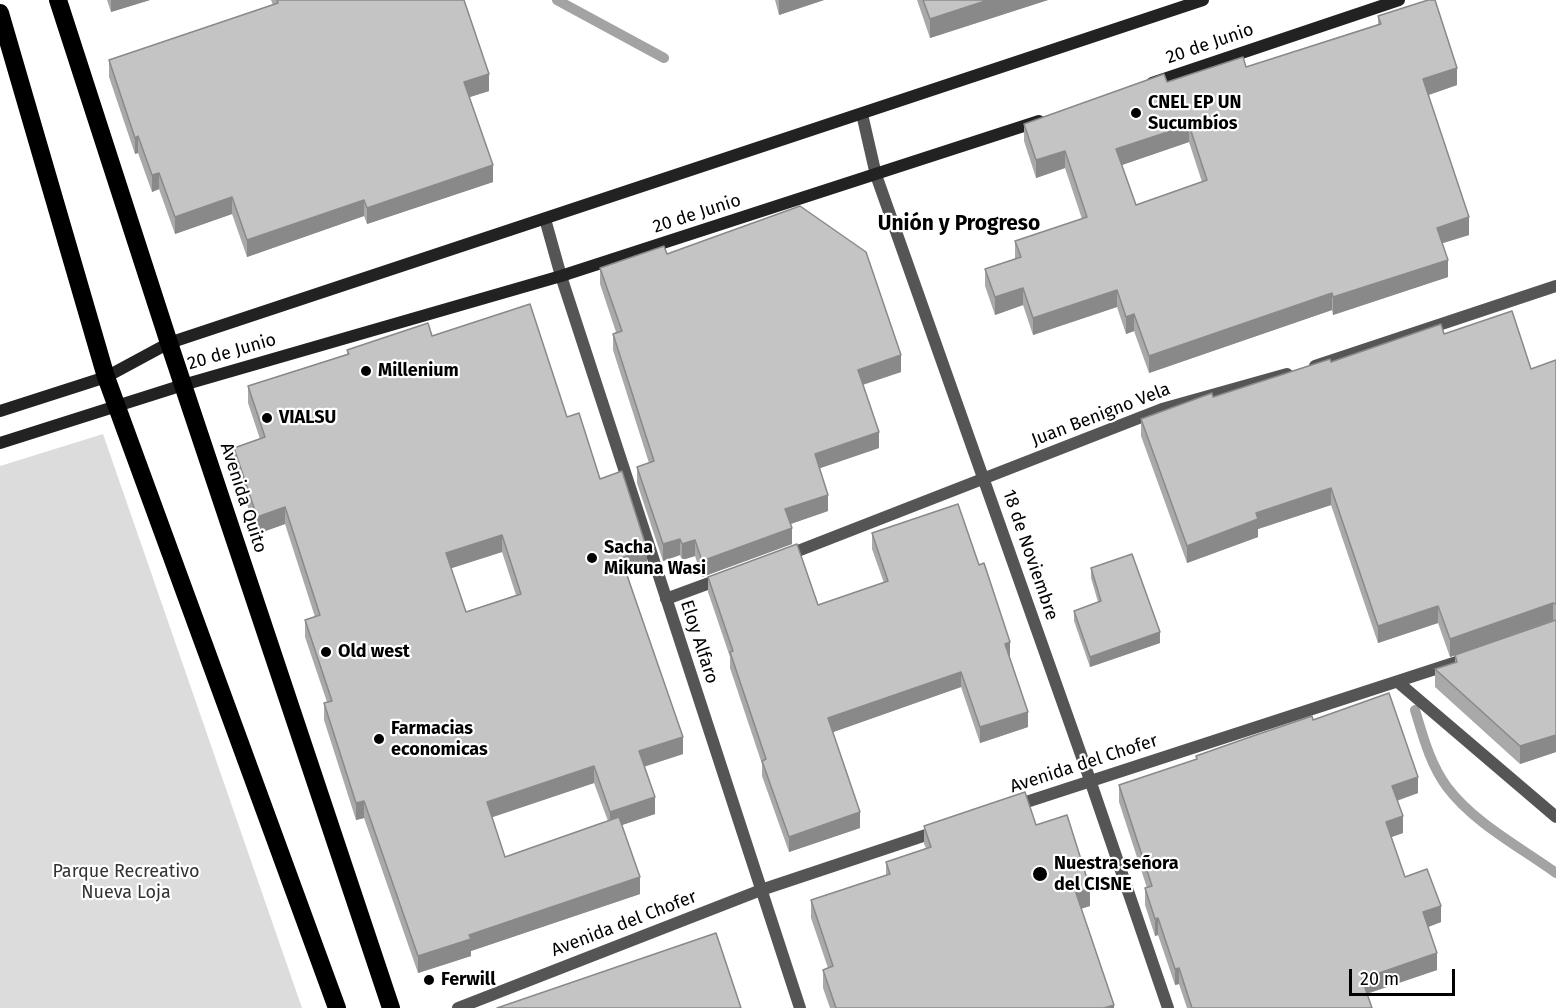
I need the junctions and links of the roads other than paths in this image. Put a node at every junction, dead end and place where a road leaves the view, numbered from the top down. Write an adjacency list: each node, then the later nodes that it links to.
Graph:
1 (58, 0): 12 (highway, Avenida Quito)
2 (1203, 0): 6 (street, 20 de Junio)
3 (1399, 0): 5 (street, 20 de Junio)
4 (0, 13): 13 (highway)
5 (1138, 87)
6 (861, 114): 8 (street, 18 de Noviembre); 9 (street, 20 de Junio)
7 (1047, 118): 8 (street, 20 de Junio)
8 (876, 175): 10 (street, 20 de Junio); 18 (street, 18 de Noviembre)
9 (545, 219): 10 (street, Eloy Alfaro); 12 (street, 20 de Junio)
10 (561, 276): 14 (street, 20 de Junio); 21 (street, Eloy Alfaro)
11 (1556, 286): 18 (street, Juan Benigno Vela)
12 (169, 343): 13 (street, 20 de Junio); 14 (highway, Avenida Quito)
13 (106, 377): 15 (highway); 16 (street, 20 de Junio)
14 (183, 385): 15 (street, 20 de Junio); 30 (highway, Avenida Quito)
15 (117, 406): 17 (street, 20 de Junio); 29 (highway)
16 (0, 411)
17 (0, 443)
18 (985, 479): 19 (street, Juan Benigno Vela); 24 (street, 18 de Noviembre)
19 (775, 559)
20 (731, 575): 21 (street)
21 (666, 599): 28 (street, Eloy Alfaro)
22 (1484, 653): 23 (street, Avenida del Chofer)
23 (1399, 682): 24 (street, Avenida del Chofer); 26 (street)
24 (1090, 780): 25 (street, Avenida del Chofer); 33 (street, 18 de Noviembre)
25 (1000, 810)
26 (1556, 817)
27 (954, 826): 28 (street, Avenida del Chofer)
28 (761, 890): 31 (street, Avenida del Chofer); 32 (street, Eloy Alfaro)
29 (337, 1008)
30 (391, 1008)
31 (458, 1008)
32 (800, 1008)
33 (1168, 1008)

